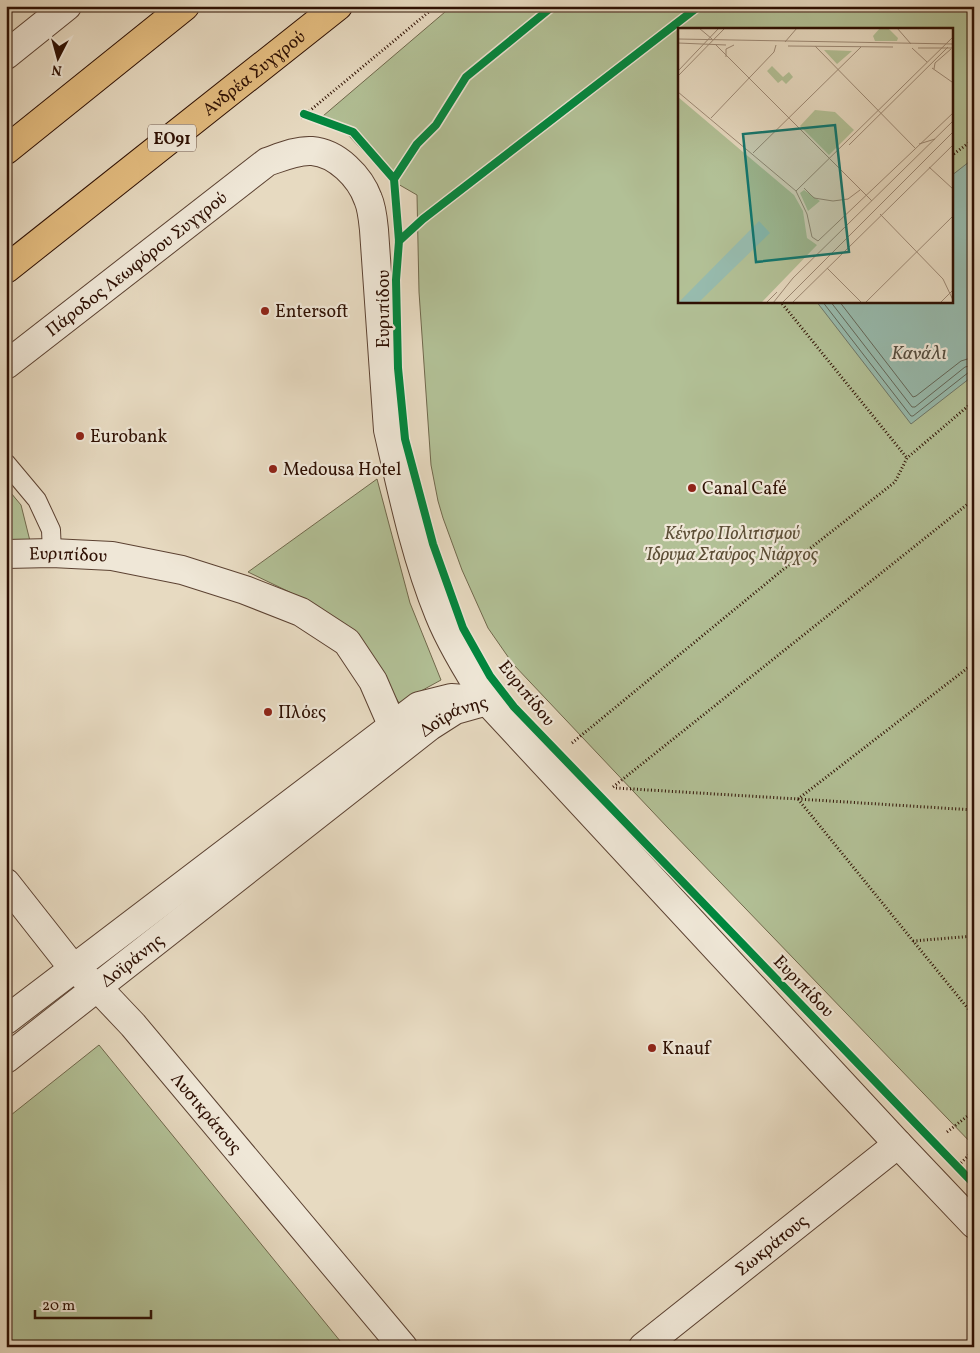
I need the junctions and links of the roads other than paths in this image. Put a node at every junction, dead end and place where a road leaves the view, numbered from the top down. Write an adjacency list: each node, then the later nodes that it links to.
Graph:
1 (67, 6): 4 (street)
2 (185, 6): 5 (highway)
3 (338, 6): 7 (highway, Ανδρέα Συγγρού / ΕΟ91)
4 (6, 55)
5 (6, 150)
6 (267, 162): 8 (street, Πάροδος Λεωφόρου Συγγρού); 12 (street, Ευριπίδου)
7 (6, 269)
8 (6, 365)
9 (6, 463): 10 (lane)
10 (52, 553): 11 (street, Ευριπίδου); 13 (street, Ευριπίδου)
11 (6, 554)
12 (487, 700): 13 (street, Δοϊράνης); 16 (street, Δοϊράνης); 19 (street, Ευριπίδου)
13 (393, 727): 15 (street, Δοϊράνης)
14 (6, 883): 15 (street, Λυσικράτους)
15 (73, 968): 16 (street, Λυσικράτους); 17 (street, Δοϊράνης)
16 (97, 987): 18 (street, Δοϊράνης); 21 (street, Λυσικράτους)
17 (6, 1020)
18 (6, 1059)
19 (898, 1144): 20 (street, Ευριπίδου); 22 (street, Σωκράτους)
20 (974, 1224)
21 (403, 1347)
22 (643, 1347)

